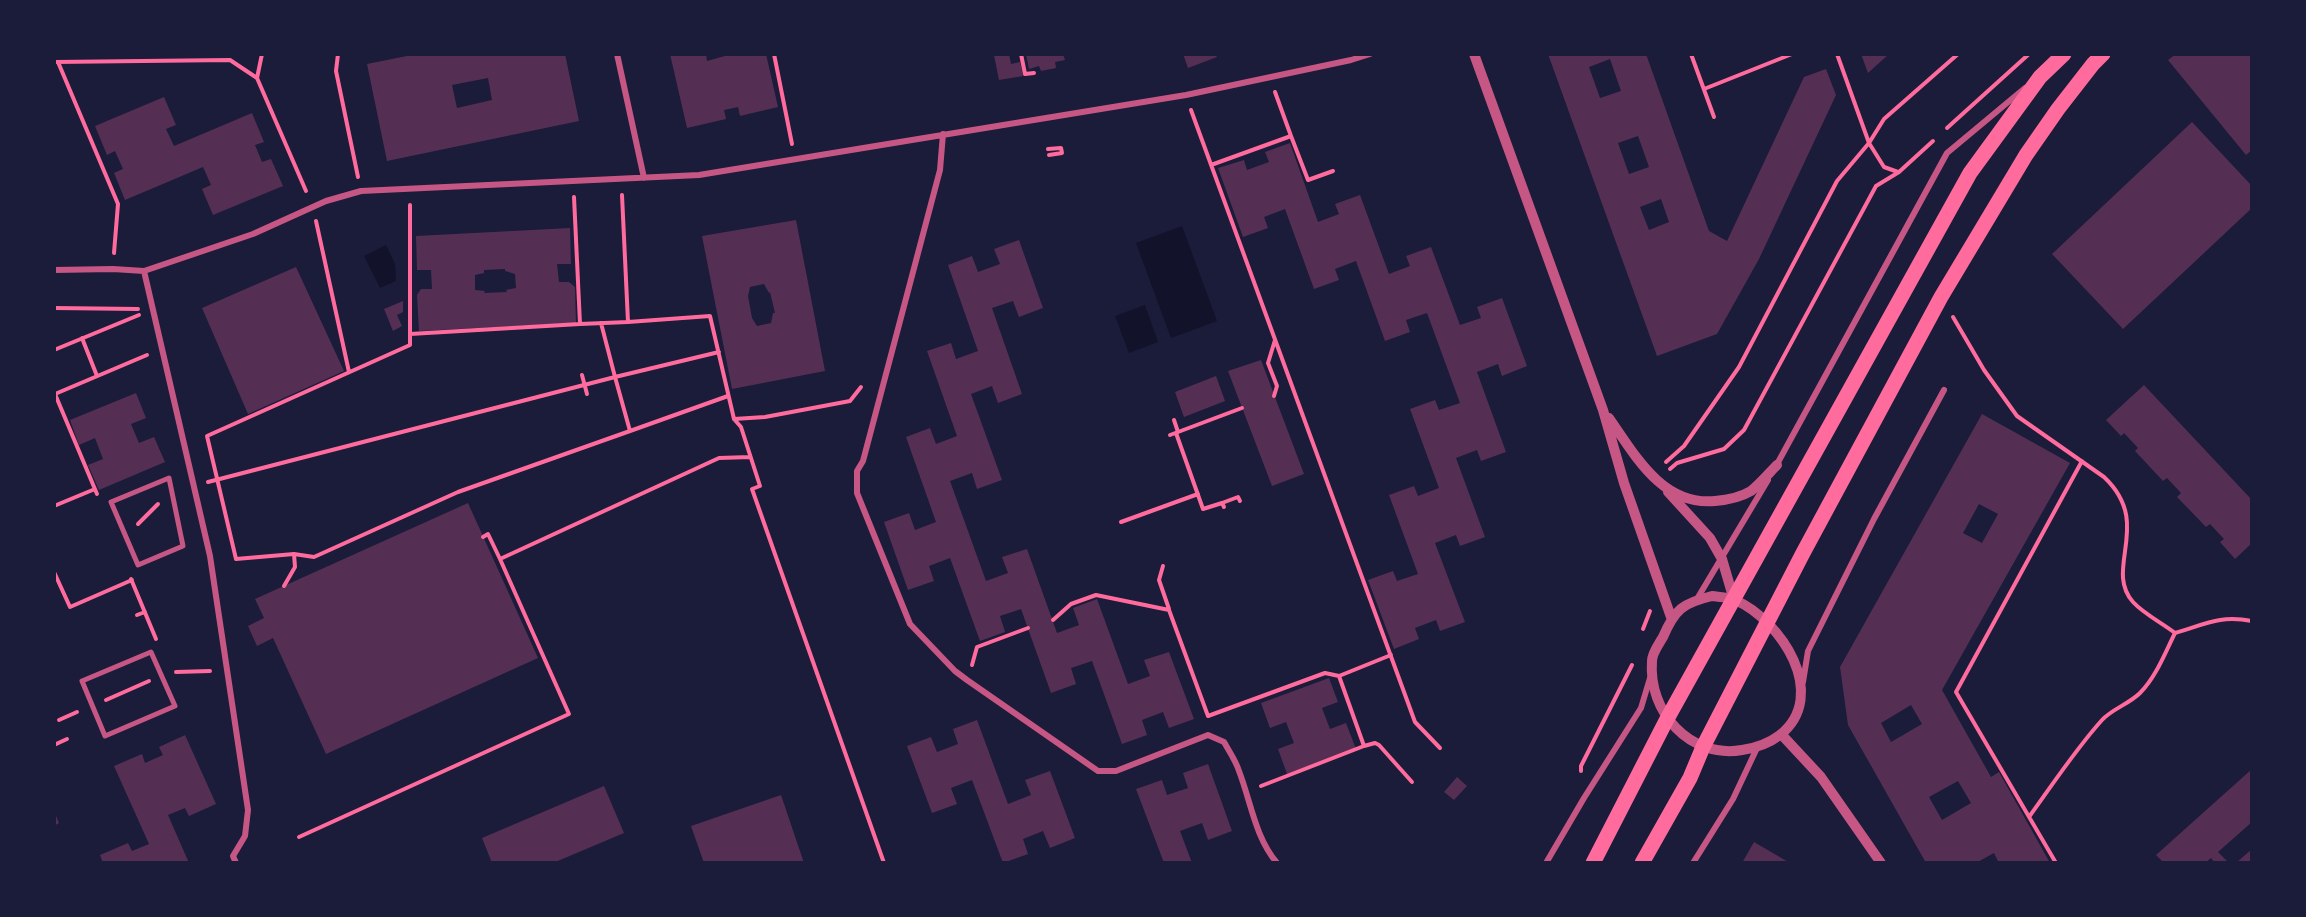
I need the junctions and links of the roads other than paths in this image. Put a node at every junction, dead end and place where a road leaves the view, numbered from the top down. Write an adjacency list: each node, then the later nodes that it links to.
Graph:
1 (617, 54): 8 (street)
2 (1370, 54): 7 (street)
3 (1474, 54): 12 (street)
4 (2064, 54): 6 (main road)
5 (2103, 54): 20 (main road)
6 (2040, 77): 13 (street); 18 (main road)
7 (943, 134): 8 (street); 29 (street)
8 (644, 178): 10 (street)
9 (54, 270): 10 (street)
10 (144, 271): 28 (street)
11 (1944, 390): 23 (street)
12 (1603, 410): 14 (street); 19 (street)
13 (1777, 465): 14 (street); 16 (street)
14 (1665, 489): 16 (street)
15 (125, 535): 15 (street)
16 (1722, 559): 17 (street); 18 (street)
17 (1697, 599): 18 (street); 19 (street)
18 (1734, 600): 20 (street); 24 (main road)
19 (1671, 617): 21 (street)
20 (1767, 624): 23 (street); 26 (main road)
21 (1652, 660): 24 (street); 30 (street)
22 (162, 676): 22 (street)
23 (1802, 688): 25 (street)
24 (1666, 719): 26 (street); 31 (main road)
25 (1781, 734): 27 (street); 34 (street)
26 (1703, 747): 27 (street); 32 (main road)
27 (1757, 748): 33 (street)
28 (236, 863)
29 (1277, 863)
30 (1546, 863)
31 (1593, 863)
32 (1642, 863)
33 (1694, 863)
34 (1881, 863)

